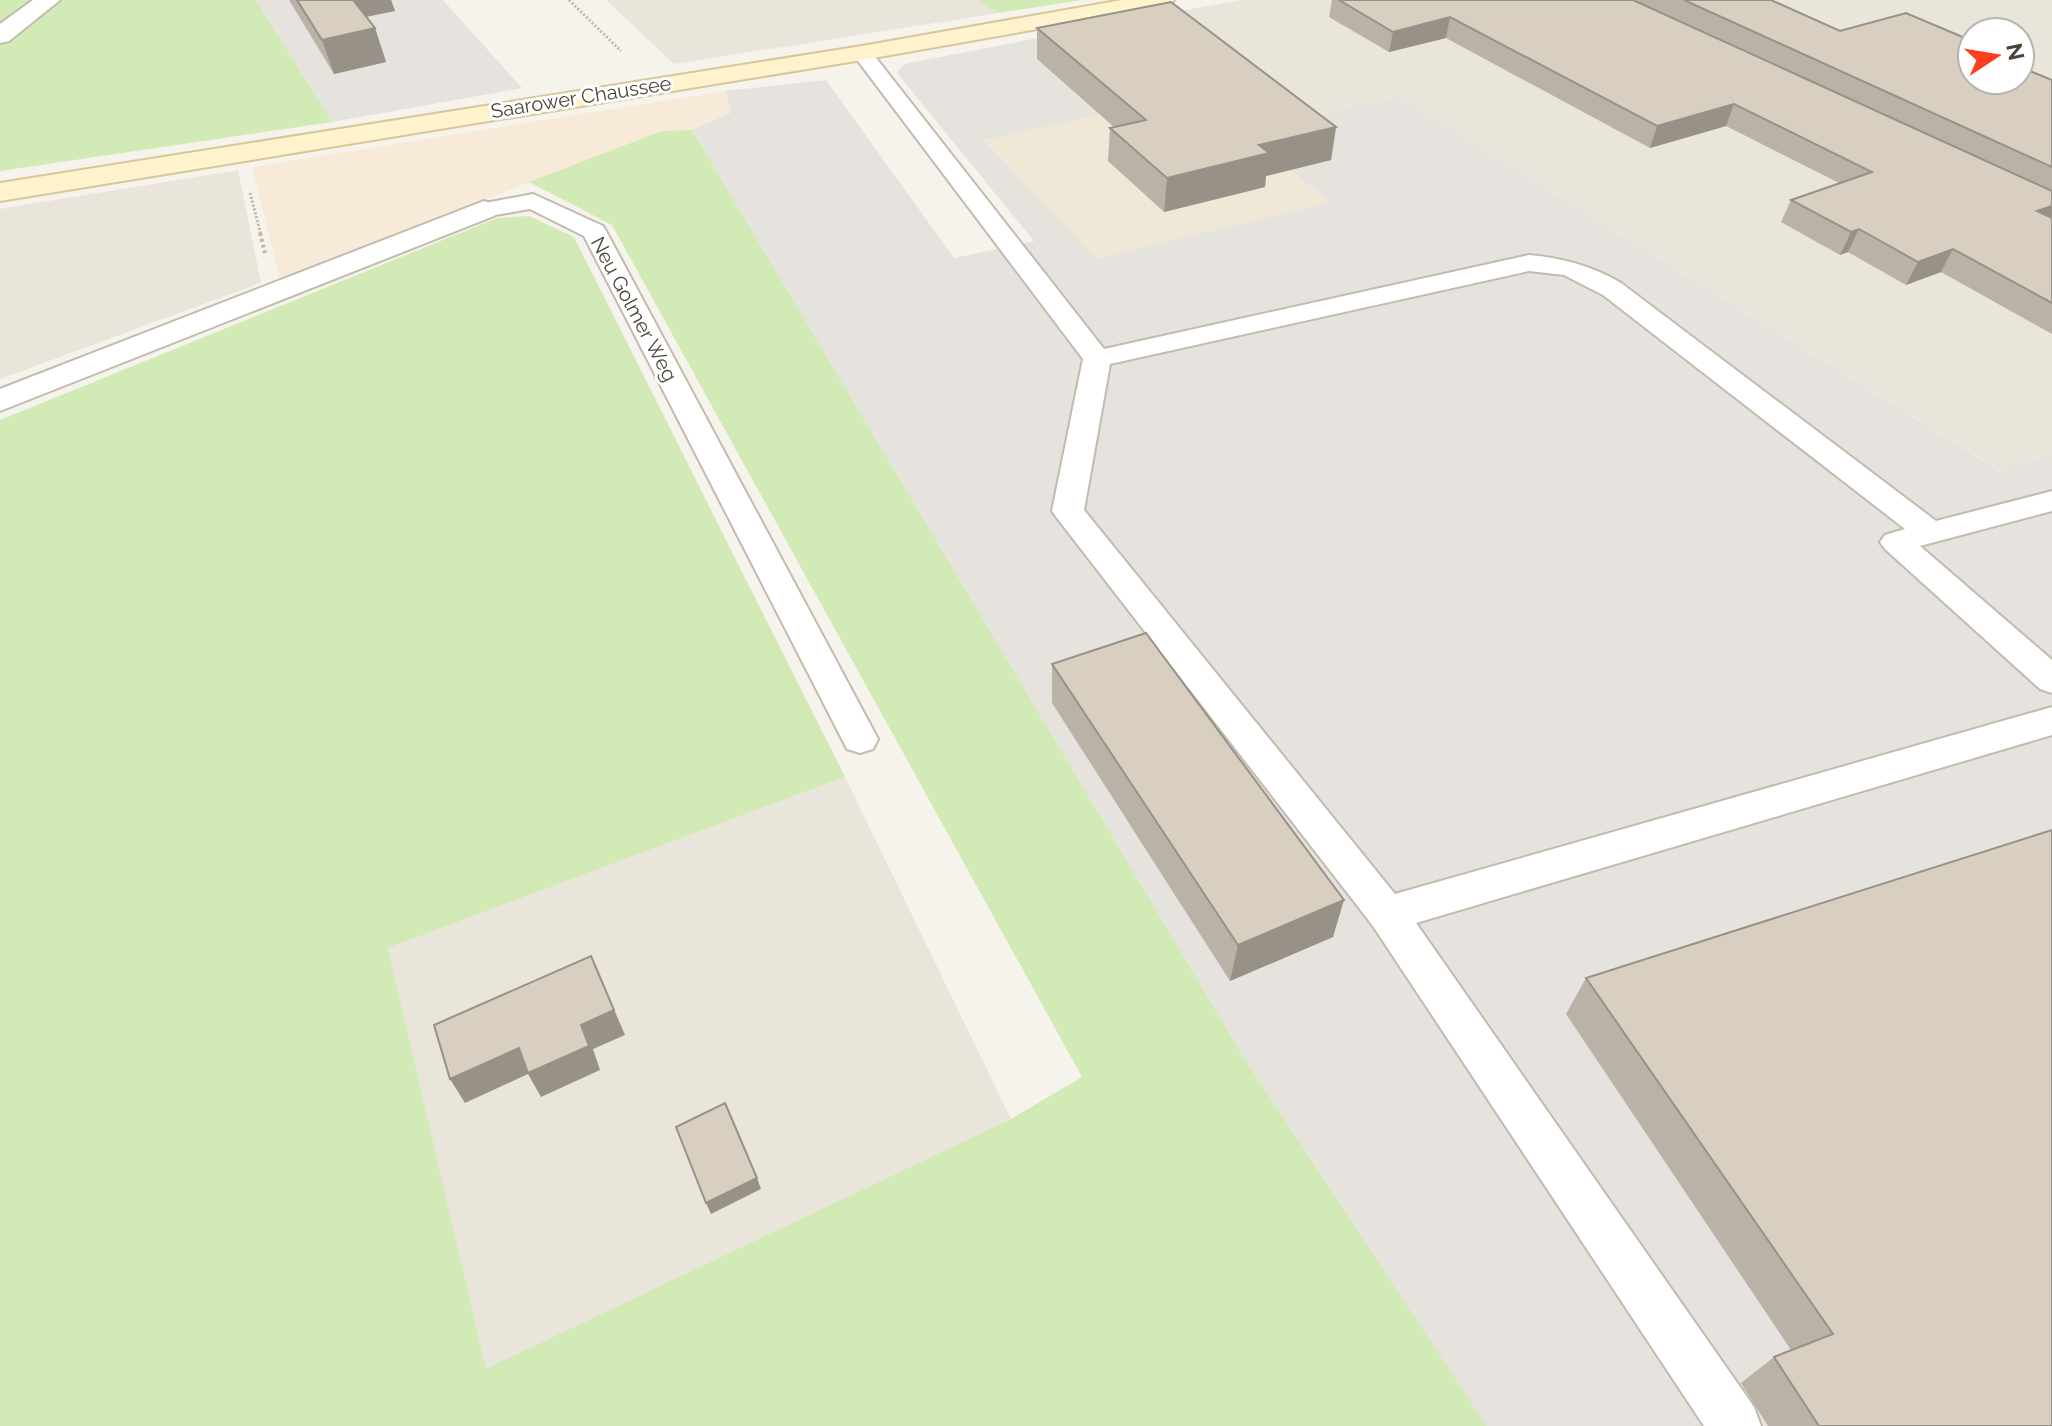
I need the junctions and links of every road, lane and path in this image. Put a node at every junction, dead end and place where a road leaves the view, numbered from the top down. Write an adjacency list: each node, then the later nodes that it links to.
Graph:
1 (48, 0): 4 (street)
2 (569, 0): 6 (path)
3 (1162, 0): 5 (main road, Saarower Chaussee)
4 (0, 36)
5 (862, 53): 6 (main road, Saarower Chaussee); 11 (lane)
6 (656, 86): 7 (main road, Saarower Chaussee)
7 (241, 153): 8 (main road, Saarower Chaussee); 10 (path)
8 (0, 192)
9 (484, 210): 10 (street, Neu Golmer Weg); 17 (lane, Neu Golmer Weg)
10 (275, 293): 12 (street, Neu Golmer Weg)
11 (1097, 359): 14 (lane); 18 (lane)
12 (0, 401)
13 (2052, 501): 14 (lane)
14 (1931, 533): 15 (lane)
15 (2052, 680)
16 (2052, 721): 18 (lane)
17 (860, 739)
18 (1387, 914): 19 (lane)
19 (1735, 1426)

